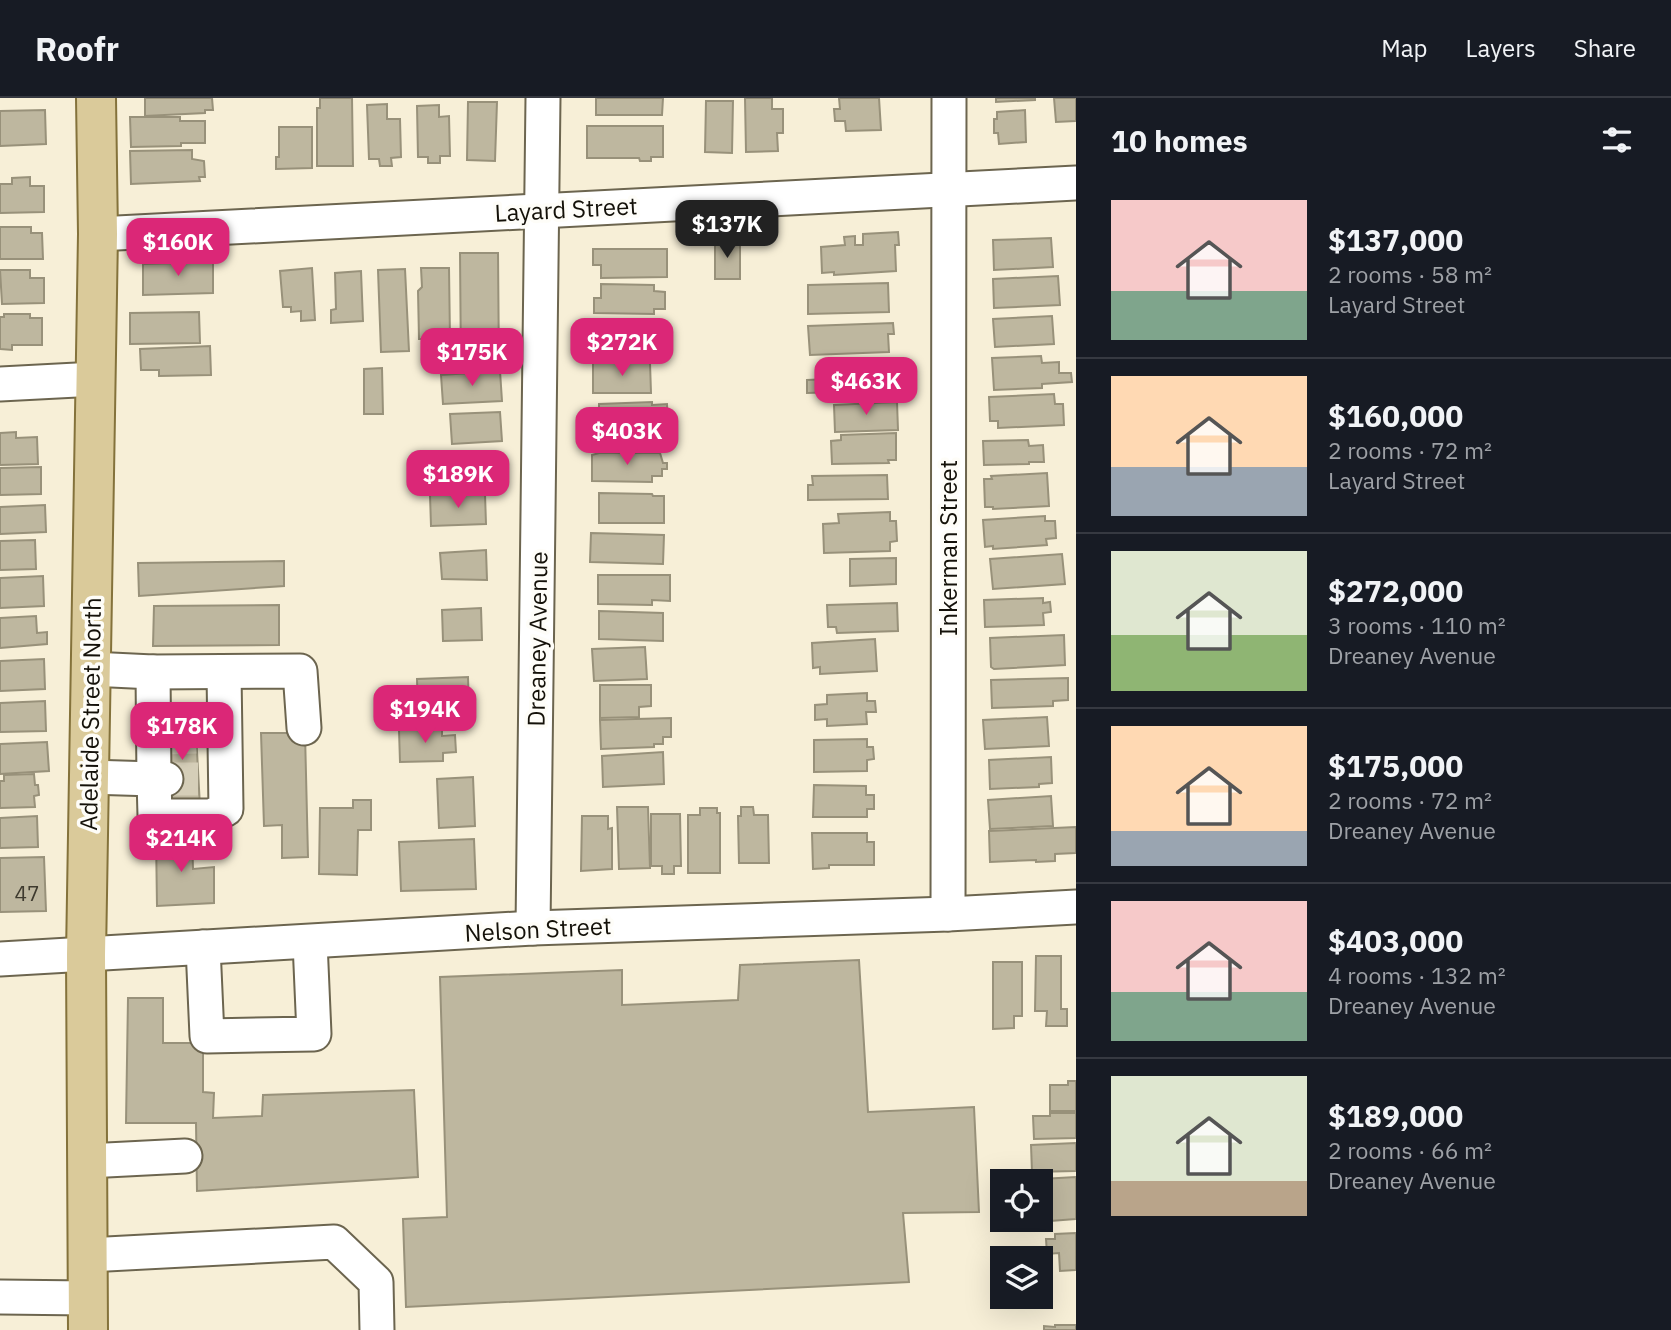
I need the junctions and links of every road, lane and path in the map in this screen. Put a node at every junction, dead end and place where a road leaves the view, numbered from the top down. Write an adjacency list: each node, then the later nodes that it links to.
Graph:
1 (96, 98): 7 (main road, Adelaide Street North)
2 (543, 98): 6 (street, Dreaney Avenue)
3 (949, 98): 5 (street, Inkerman Street)
4 (1076, 183): 5 (street, Layard Street)
5 (948, 189): 6 (street, Layard Street); 18 (street, Inkerman Street)
6 (542, 211): 7 (street, Layard Street); 19 (street, Dreaney Avenue)
7 (98, 234): 8 (main road, Adelaide Street North)
8 (96, 379): 9 (street); 10 (main road, Adelaide Street North)
9 (0, 384)
10 (91, 669): 11 (street); 15 (main road, Adelaide Street North)
11 (153, 671): 12 (street); 14 (street)
12 (224, 673): 13 (street); 14 (street)
13 (304, 729)
14 (184, 737): 16 (street); 16 (street)
15 (89, 777): 16 (street); 22 (main road, Adelaide Street North)
16 (186, 779)
17 (1076, 907): 18 (street, Nelson Street)
18 (948, 914): 19 (street, Nelson Street)
19 (533, 928): 20 (street, Nelson Street)
20 (310, 942): 21 (street, Nelson Street); 21 (street)
21 (203, 947): 22 (street, Nelson Street)
22 (86, 955): 23 (street, Nelson Street); 25 (main road, Adelaide Street North)
23 (0, 959)
24 (185, 1156): 25 (street)
25 (87, 1161): 26 (main road, Adelaide Street North)
26 (88, 1255): 28 (main road, Adelaide Street North); 29 (street)
27 (0, 1297): 28 (street)
28 (88, 1314)
29 (377, 1330)

